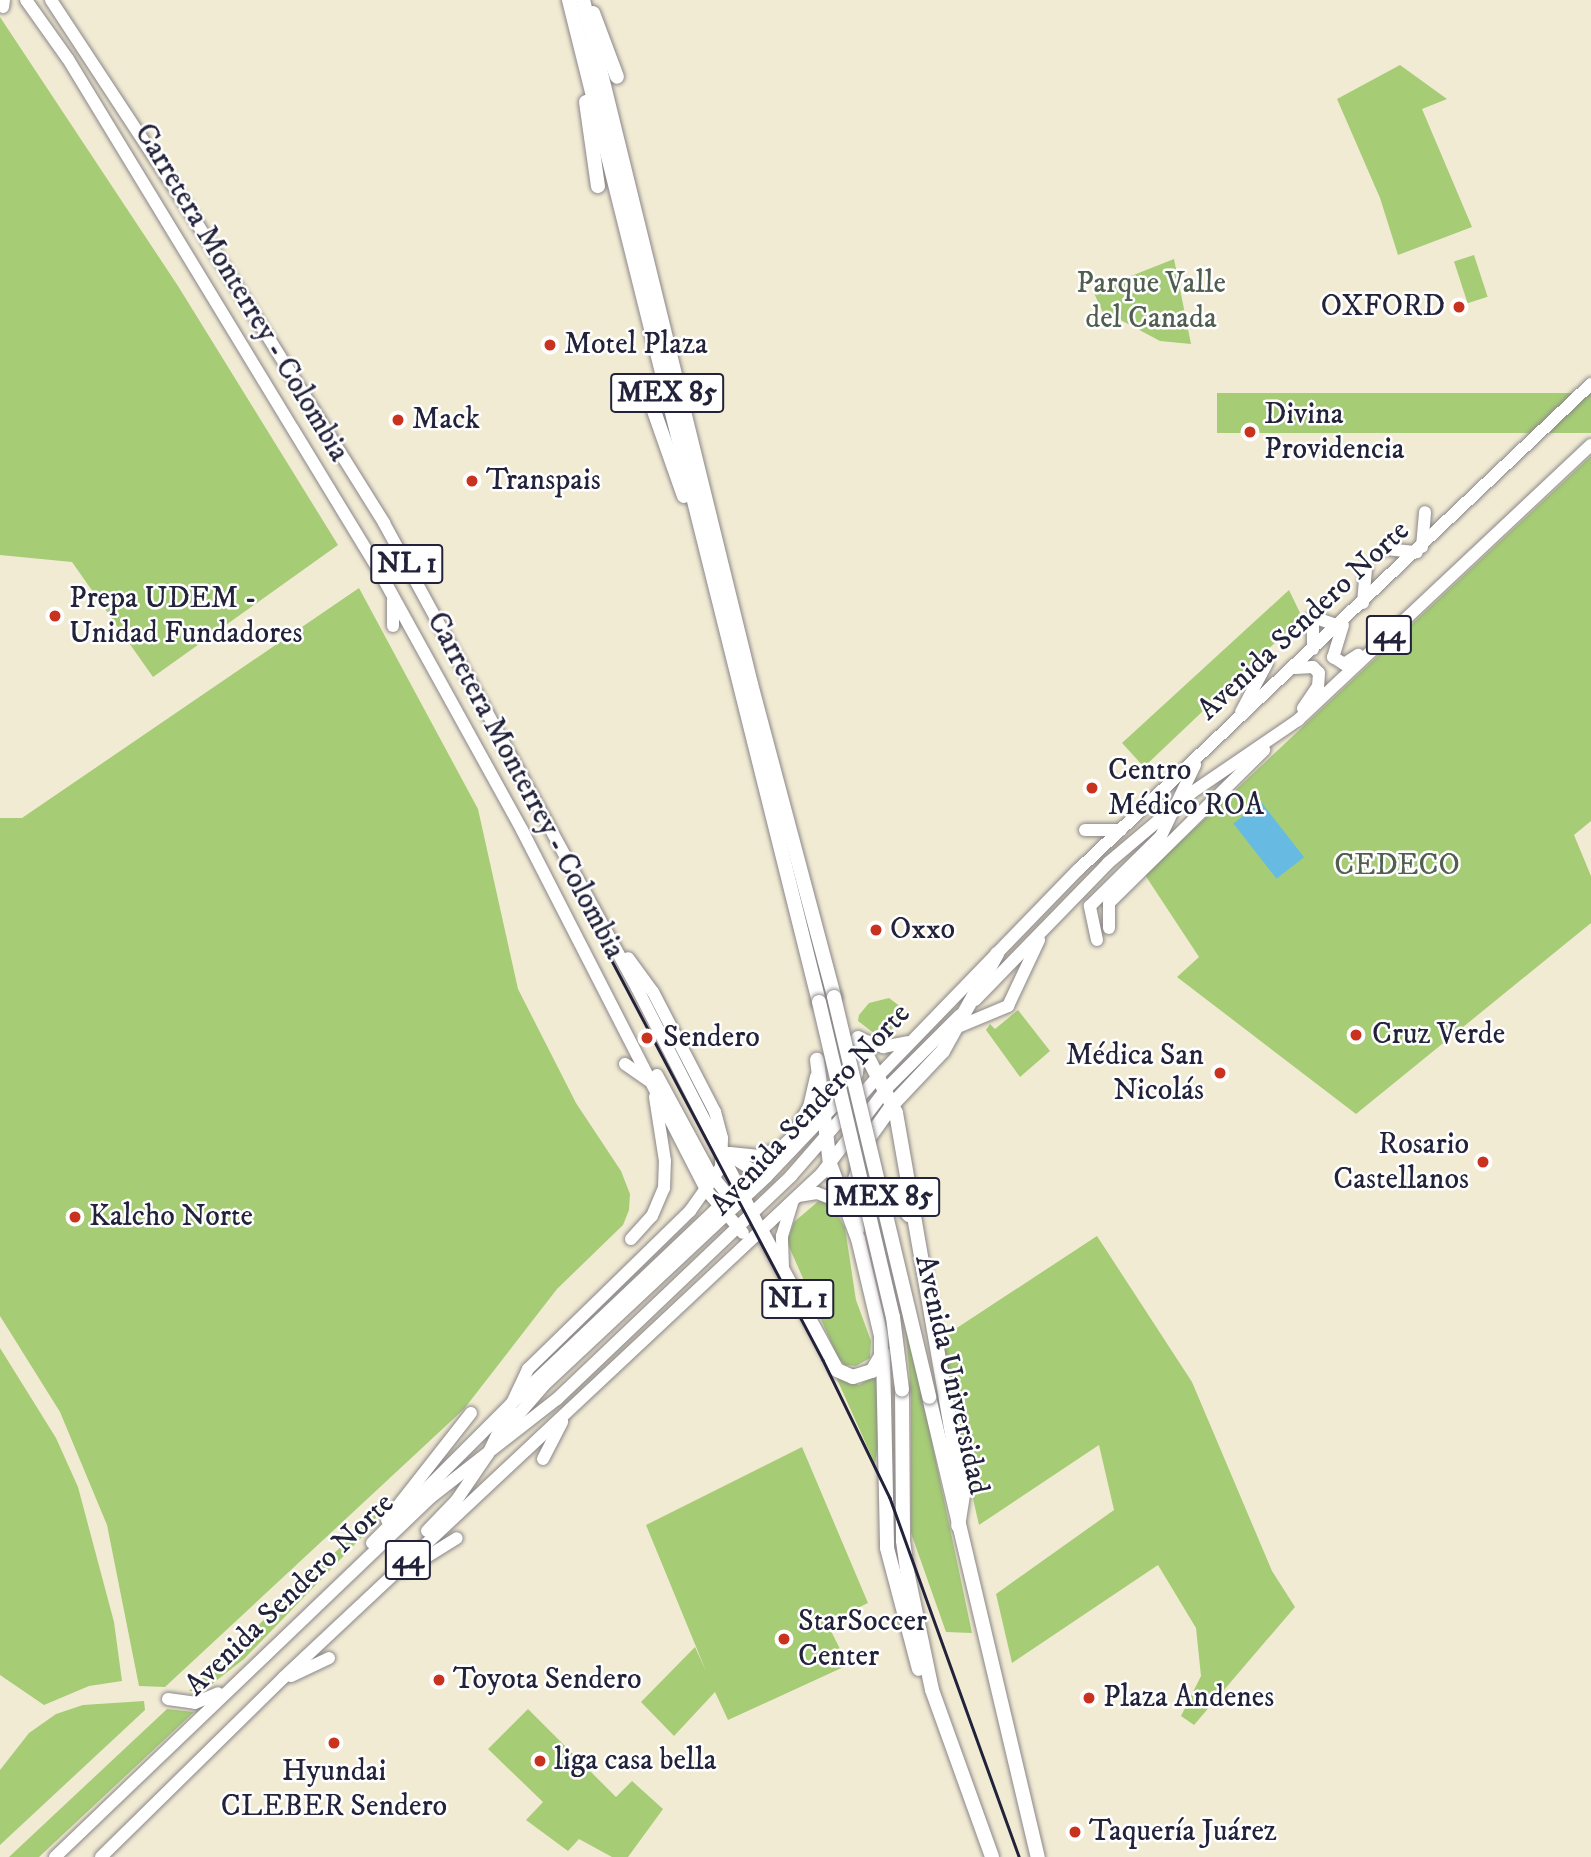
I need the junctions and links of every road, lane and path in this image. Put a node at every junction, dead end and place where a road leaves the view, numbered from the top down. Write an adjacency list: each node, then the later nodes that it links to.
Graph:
1 (26, 0): 16 (main road, Carretera Monterrey - Colombia / NL 1)
2 (51, 0): 51 (main road, Carretera Monterrey - Colombia / NL 1)
3 (569, 0): 5 (highway, MEX 85)
4 (584, 0): 6 (highway); 27 (highway, MEX 85)
5 (582, 52): 7 (highway); 12 (highway, MEX 85)
6 (617, 77)
7 (598, 186)
8 (1591, 384): 14 (main road, Avenida Sendero Norte / 44)
9 (654, 411): 12 (highway)
10 (1591, 445): 20 (main road, Avenida Sendero Norte / 44)
11 (1424, 512): 14 (main road)
12 (699, 527): 27 (highway, MEX 85)
13 (1386, 549): 14 (main road)
14 (1419, 550): 17 (main road, Avenida Sendero Norte / 44)
15 (1366, 567): 17 (main road)
16 (393, 596): 19 (main road); 37 (main road, Carretera Monterrey - Colombia / NL 1)
17 (1363, 603): 18 (main road, Avenida Sendero Norte / 44)
18 (1342, 624): 20 (main road); 21 (main road, Avenida Sendero Norte / 44); 21 (main road)
19 (393, 626)
20 (1385, 639): 25 (main road, Avenida Sendero Norte / 44)
21 (1313, 649): 23 (main road, Avenida Sendero Norte / 44)
22 (1267, 663): 24 (main road)
23 (1295, 668): 24 (main road, Avenida Sendero Norte / 44); 25 (main road)
24 (1238, 719): 26 (main road, Avenida Sendero Norte / 44)
25 (1276, 737): 28 (main road, Avenida Sendero Norte / 44); 31 (main road)
26 (1204, 750): 28 (main road); 30 (main road, Avenida Sendero Norte / 44)
27 (770, 785): 72 (highway, Avenida Universidad / MEX 85, bridge); 84 (highway, Avenida Universidad / MEX 85, bridge)
28 (1173, 807): 31 (main road); 33 (main road, Avenida Sendero Norte / 44)
29 (1085, 830): 30 (main road)
30 (1121, 830): 35 (main road, Avenida Sendero Norte / 44)
31 (1158, 849): 32 (main road); 34 (main road)
32 (1109, 928)
33 (1043, 931): 36 (main road, Avenida Sendero Norte / 44); 38 (main road)
34 (1097, 940)
35 (996, 954): 36 (highway); 39 (main road, Avenida Sendero Norte / 44)
36 (966, 1009): 38 (highway); 40 (main road, Avenida Sendero Norte / 44)
37 (620, 1020): 45 (main road, Carretera Monterrey - Colombia / NL 1); 55 (main road)
38 (957, 1027): 40 (main road); 47 (highway)
39 (919, 1034): 41 (main road); 44 (main road, Avenida Sendero Norte / 44)
40 (940, 1035): 46 (main road, Avenida Sendero Norte / 44)
41 (859, 1038): 44 (highway); 48 (main road)
42 (817, 1060): 48 (highway); 50 (main road)
43 (625, 1063): 45 (main road)
44 (880, 1074): 46 (highway); 49 (main road, Avenida Sendero Norte / 44)
45 (652, 1084): 56 (main road, Carretera Monterrey - Colombia / NL 1); 64 (main road)
46 (887, 1088): 47 (highway); 52 (main road, Avenida Sendero Norte / 44)
47 (893, 1104): 59 (highway); 61 (highway)
48 (823, 1117): 49 (highway); 53 (main road)
49 (825, 1137): 52 (highway); 54 (main road, Avenida Sendero Norte / 44)
50 (791, 1138): 51 (main road); 53 (main road)
51 (723, 1151): 53 (main road); 55 (main road); 58 (main road, Carretera Monterrey - Colombia / NL 1)
52 (830, 1164): 57 (main road, Avenida Sendero Norte / 44); 59 (highway)
53 (760, 1175): 54 (main road); 58 (main road)
54 (791, 1176): 60 (main road, Avenida Sendero Norte / 44)
55 (715, 1180): 56 (main road); 58 (main road)
56 (707, 1191): 58 (main road, Carretera Monterrey - Colombia / NL 1); 67 (main road)
57 (795, 1198): 59 (main road); 63 (main road, Avenida Sendero Norte / 44); 65 (main road)
58 (732, 1202): 60 (main road, Carretera Monterrey - Colombia / NL 1); 62 (main road, Carretera Monterrey - Colombia / NL 1); 67 (main road); 70 (main road)
59 (848, 1205): 61 (highway); 66 (highway)
60 (752, 1213): 62 (main road, Avenida Sendero Norte / 44); 63 (main road, Carretera Monterrey - Colombia / NL 1)
61 (912, 1219): 72 (highway)
62 (738, 1227): 63 (main road, Carretera Monterrey - Colombia / NL 1); 70 (main road, Avenida Sendero Norte / 44)
63 (756, 1236): 65 (highway, NL 1); 69 (main road, Avenida Sendero Norte / 44)
64 (631, 1239)
65 (783, 1272): 66 (highway, NL 1)
66 (882, 1346): 79 (highway)
67 (510, 1404): 70 (main road); 74 (main road)
68 (471, 1413): 74 (main road)
69 (565, 1414): 71 (main road); 76 (main road, Avenida Sendero Norte / 44)
70 (490, 1449): 75 (main road, Avenida Sendero Norte / 44); 80 (main road)
71 (543, 1459)
72 (958, 1526): 85 (highway, Avenida Universidad / MEX 85)
73 (457, 1538): 76 (main road)
74 (373, 1540): 75 (main road)
75 (359, 1565): 78 (main road, Avenida Sendero Norte / 44)
76 (383, 1584): 80 (main road, Avenida Sendero Norte / 44)
77 (329, 1658): 80 (main road)
78 (257, 1662): 81 (main road); 82 (main road, Avenida Sendero Norte / 44)
79 (919, 1669)
80 (282, 1679): 83 (main road, Avenida Sendero Norte / 44)
81 (168, 1699)
82 (55, 1857)
83 (101, 1857)
84 (992, 1857)
85 (1038, 1857)

